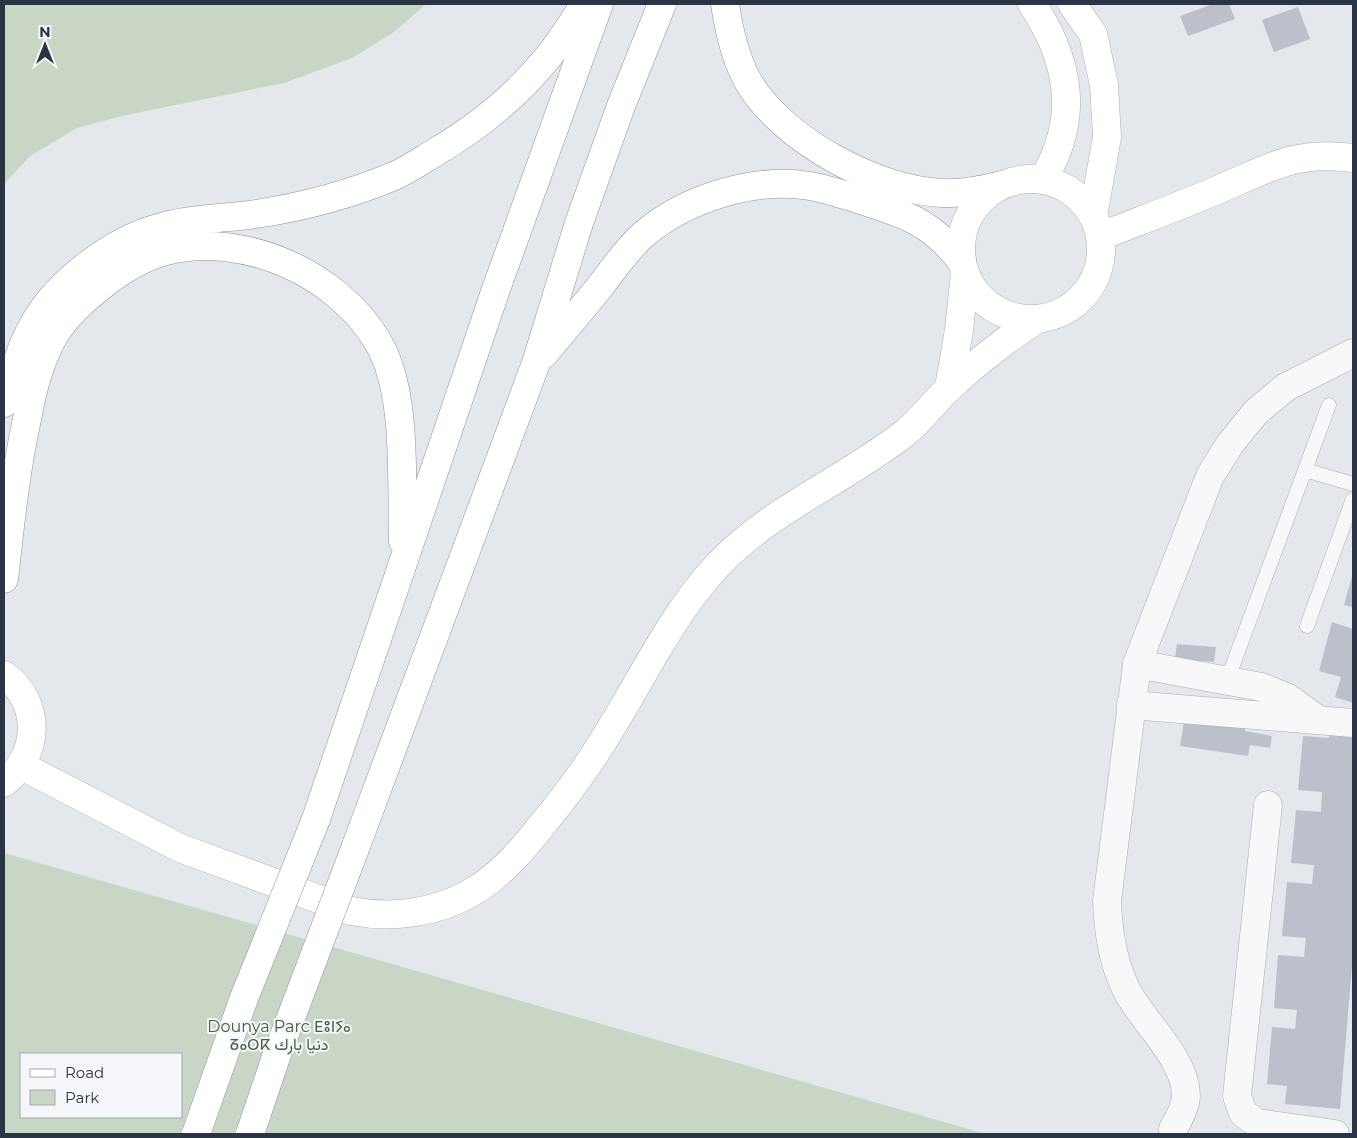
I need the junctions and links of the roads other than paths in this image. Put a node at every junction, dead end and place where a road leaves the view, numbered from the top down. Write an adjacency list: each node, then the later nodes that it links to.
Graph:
1 (584, 4): 17 (main road)
2 (599, 4): 22 (main road)
3 (662, 4): 15 (main road)
4 (725, 4): 10 (main road)
5 (1032, 4): 8 (main road)
6 (1072, 4): 11 (main road)
7 (1353, 158): 11 (main road)
8 (1044, 180): 9 (main road); 11 (main road)
9 (1002, 185): 10 (main road); 12 (main road)
10 (898, 198): 12 (main road); 15 (main road)
11 (1097, 226): 13 (main road)
12 (963, 267): 13 (main road); 16 (main road)
13 (1037, 319): 16 (main road)
14 (1353, 353): 25 (street)
15 (536, 363): 35 (main road, bridge)
16 (949, 388): 31 (main road)
17 (4, 403)
18 (1330, 405): 19 (lane)
19 (1305, 470): 20 (lane); 27 (lane)
20 (1353, 484)
21 (1353, 499): 24 (lane)
22 (403, 558): 23 (main road); 34 (main road, bridge)
23 (4, 579)
24 (1307, 626)
25 (1137, 664): 27 (street); 28 (street)
26 (4, 674): 31 (main road)
27 (1227, 681): 29 (street)
28 (1131, 706): 29 (street); 33 (street)
29 (1318, 720): 30 (street)
30 (1353, 723)
31 (13, 774)
32 (1268, 804): 36 (street)
33 (1176, 1132)
34 (196, 1134)
35 (250, 1134)
36 (1335, 1134)

